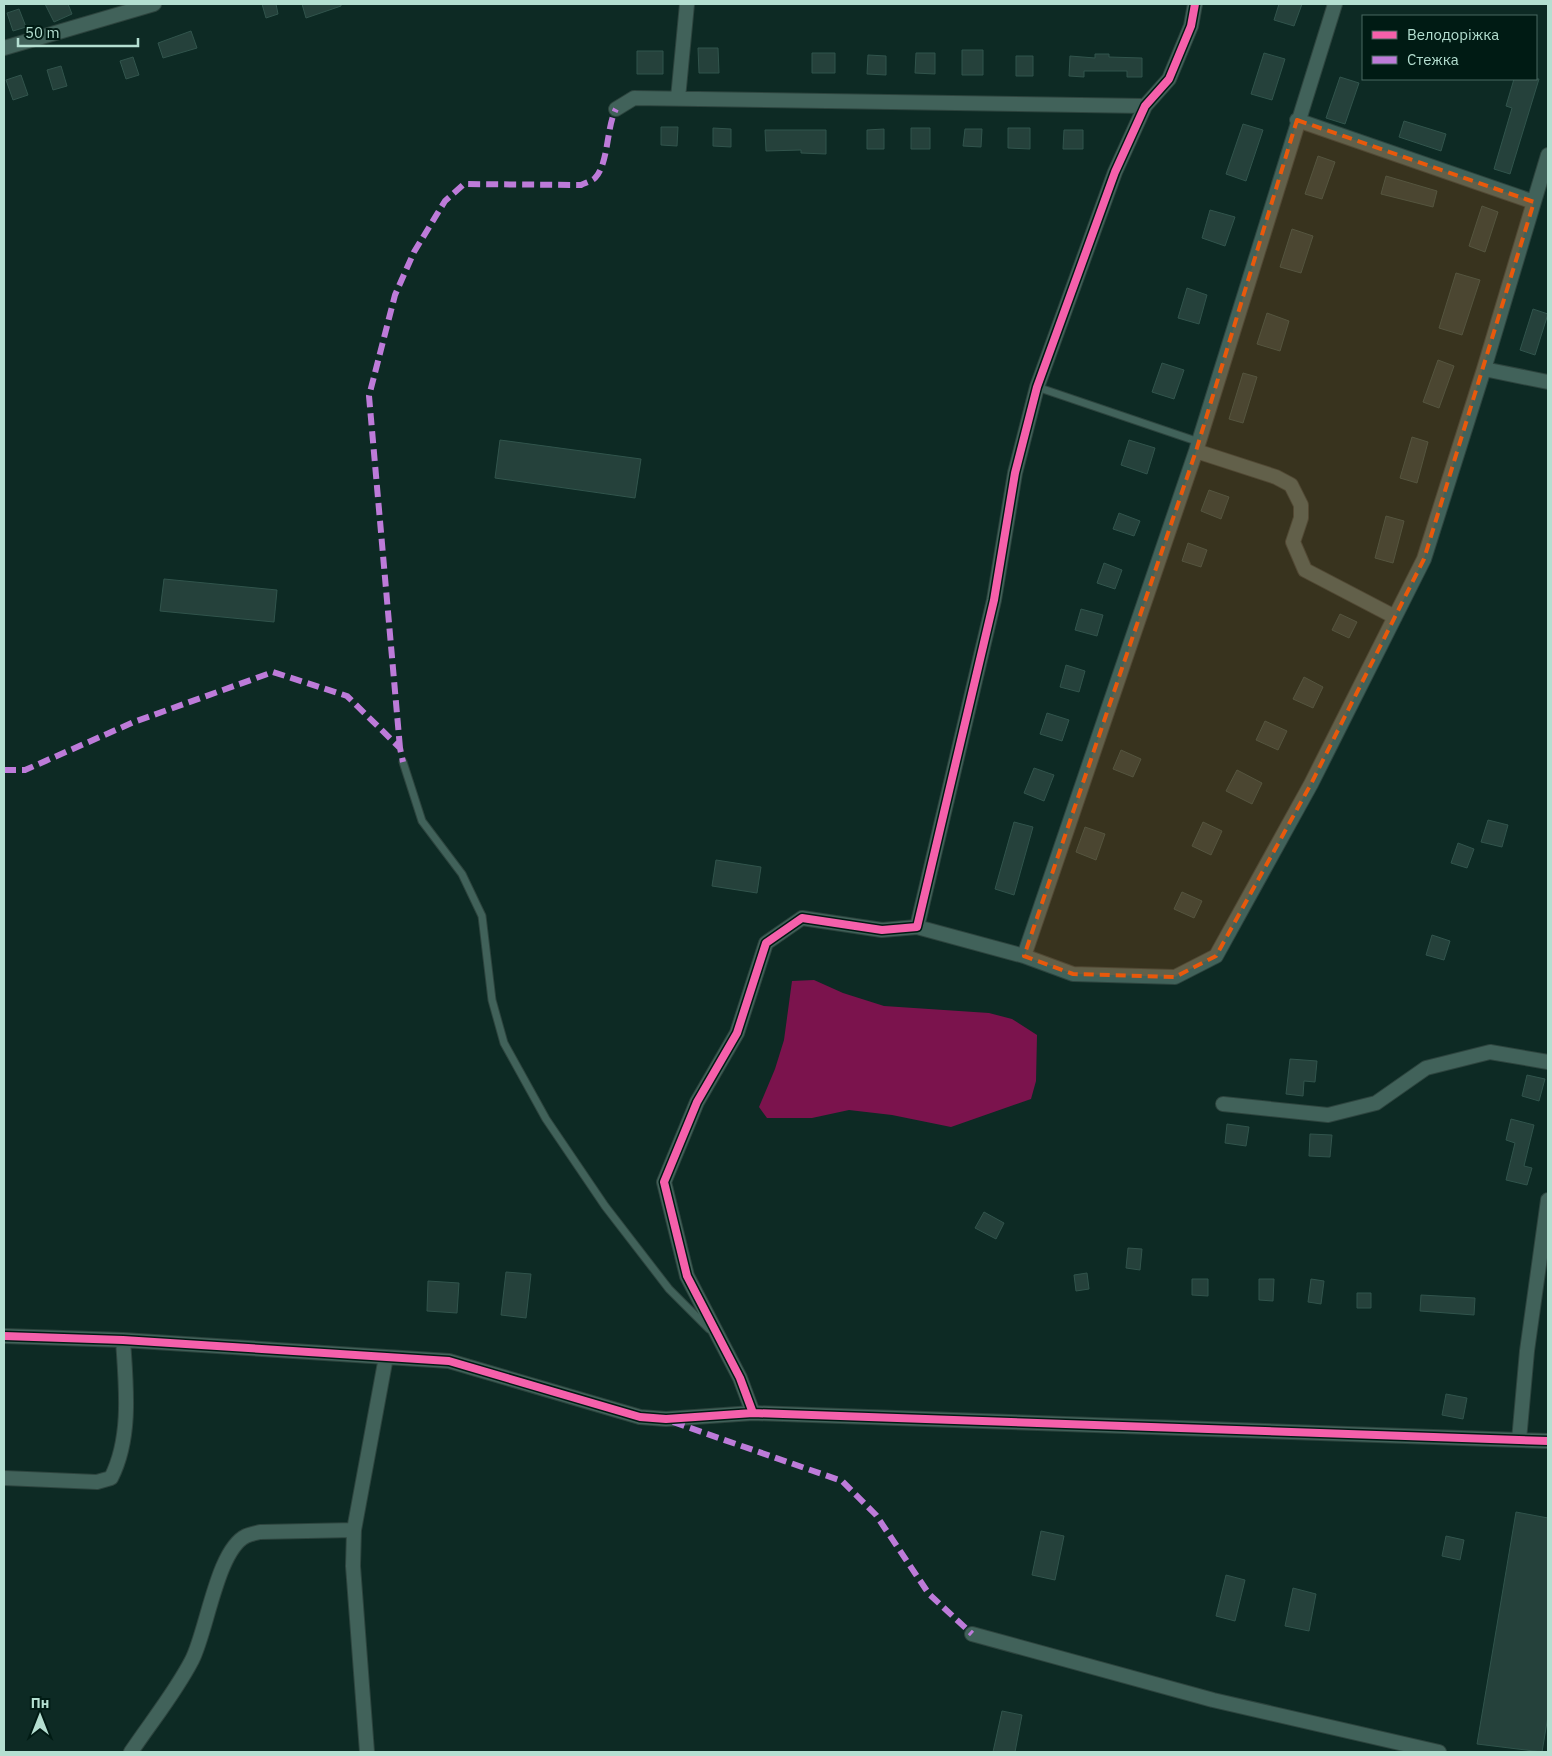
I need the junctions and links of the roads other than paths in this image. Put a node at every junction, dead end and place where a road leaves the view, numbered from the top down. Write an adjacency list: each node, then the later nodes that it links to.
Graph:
1 (154, 4): 5 (street)
2 (687, 4): 6 (street)
3 (1194, 4): 7 (street)
4 (1335, 4): 9 (street)
5 (4, 48)
6 (678, 98): 7 (street); 8 (street)
7 (1145, 106): 14 (street)
8 (616, 109)
9 (1297, 120): 11 (street); 15 (street)
10 (1548, 156): 11 (street)
11 (1534, 202): 12 (street)
12 (1484, 369): 13 (street); 16 (street)
13 (1548, 382)
14 (1037, 387): 15 (lane); 18 (street)
15 (1198, 446): 16 (street); 19 (street)
16 (1395, 617): 19 (street)
17 (403, 762): 25 (lane)
18 (917, 927): 19 (street); 25 (street)
19 (1024, 956)
20 (1548, 1062): 21 (street)
21 (1223, 1104)
22 (1548, 1200): 28 (street)
23 (4, 1336): 24 (street)
24 (123, 1340): 26 (street); 30 (street)
25 (720, 1340): 27 (street)
26 (386, 1357): 27 (street); 31 (street)
27 (753, 1413): 28 (street)
28 (1520, 1440): 29 (street)
29 (1548, 1441)
30 (4, 1478)
31 (354, 1530): 33 (street); 34 (street)
32 (972, 1634): 35 (street)
33 (131, 1752)
34 (367, 1752)
35 (1439, 1752)

